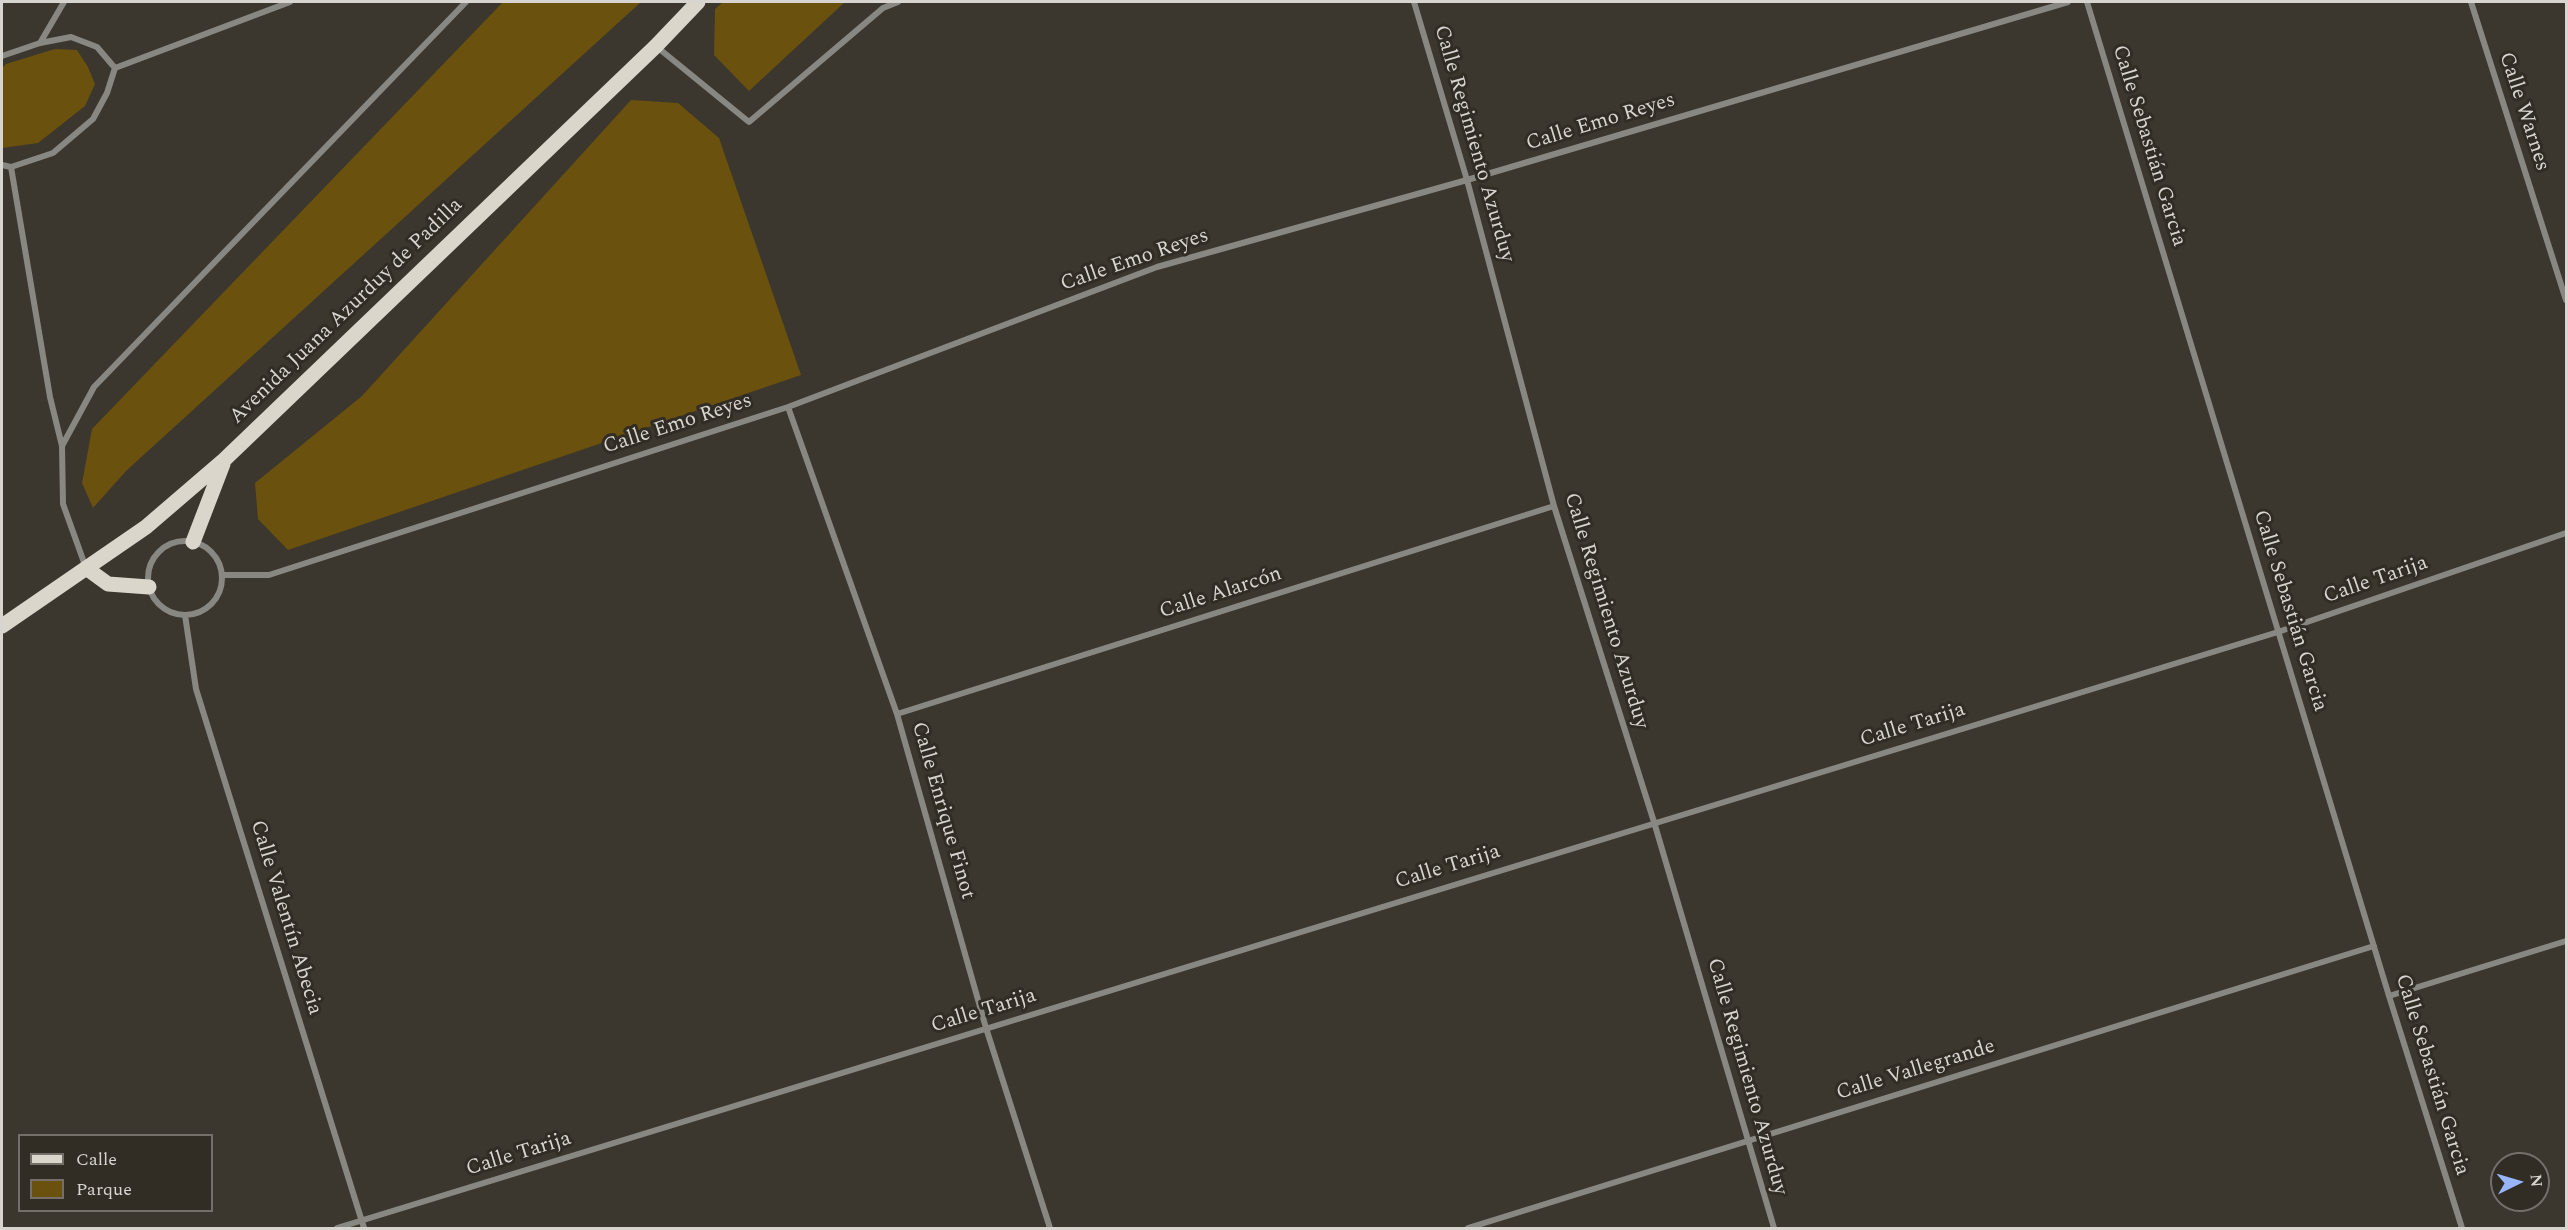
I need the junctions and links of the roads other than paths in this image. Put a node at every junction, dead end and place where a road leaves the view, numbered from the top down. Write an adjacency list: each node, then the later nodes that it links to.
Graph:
1 (64, 2): 10 (street)
2 (290, 2): 13 (street)
3 (466, 2): 19 (street)
4 (699, 2): 11 (main road, Avenida Juana Azurduy de Padilla)
5 (898, 2): 11 (street)
6 (1414, 2): 16 (street, Calle Regimiento Azurduy)
7 (2068, 2): 16 (street, Calle Emo Reyes)
8 (2087, 2): 29 (street, Calle Sebastián Garcia)
9 (2471, 2): 17 (street, Calle Warnes)
10 (40, 43): 12 (street); 13 (street)
11 (656, 46): 20 (main road, Avenida Juana Azurduy de Padilla)
12 (2, 56)
13 (115, 68): 15 (street)
14 (2, 165): 15 (street)
15 (11, 167): 19 (street)
16 (1467, 180): 18 (street, Calle Emo Reyes); 21 (street, Calle Regimiento Azurduy)
17 (2566, 300)
18 (788, 406): 25 (street, Calle Emo Reyes); 30 (street, Calle Enrique Finot)
19 (62, 446): 24 (street)
20 (224, 460): 23 (main road); 24 (main road, Avenida Juana Azurduy de Padilla)
21 (1554, 506): 30 (street, Calle Alarcón); 31 (street, Calle Regimiento Azurduy)
22 (2566, 533): 29 (street, Calle Tarija)
23 (193, 542): 25 (street); 26 (street)
24 (86, 568): 26 (main road); 28 (main road, Avenida Juana Azurduy de Padilla)
25 (222, 575): 27 (street)
26 (149, 587): 27 (street)
27 (185, 615): 37 (street, Calle Valentín Abecia)
28 (2, 626)
29 (2277, 632): 31 (street, Calle Tarija); 33 (street, Calle Sebastián Garcia)
30 (897, 714): 35 (street, Calle Enrique Finot)
31 (1654, 822): 35 (street, Calle Tarija); 36 (street, Calle Regimiento Azurduy)
32 (2566, 941): 34 (street)
33 (2374, 946): 34 (street, Calle Sebastián Garcia); 36 (street, Calle Vallegrande)
34 (2389, 996): 43 (street, Calle Sebastián Garcia)
35 (986, 1028): 37 (street, Calle Tarija); 40 (street, Calle Enrique Finot)
36 (1748, 1140): 41 (street, Calle Vallegrande); 42 (street, Calle Regimiento Azurduy)
37 (362, 1221): 38 (street, Calle Tarija); 39 (street, Calle Valentín Abecia)
38 (337, 1228)
39 (364, 1228)
40 (1050, 1228)
41 (1468, 1228)
42 (1774, 1228)
43 (2462, 1228)

